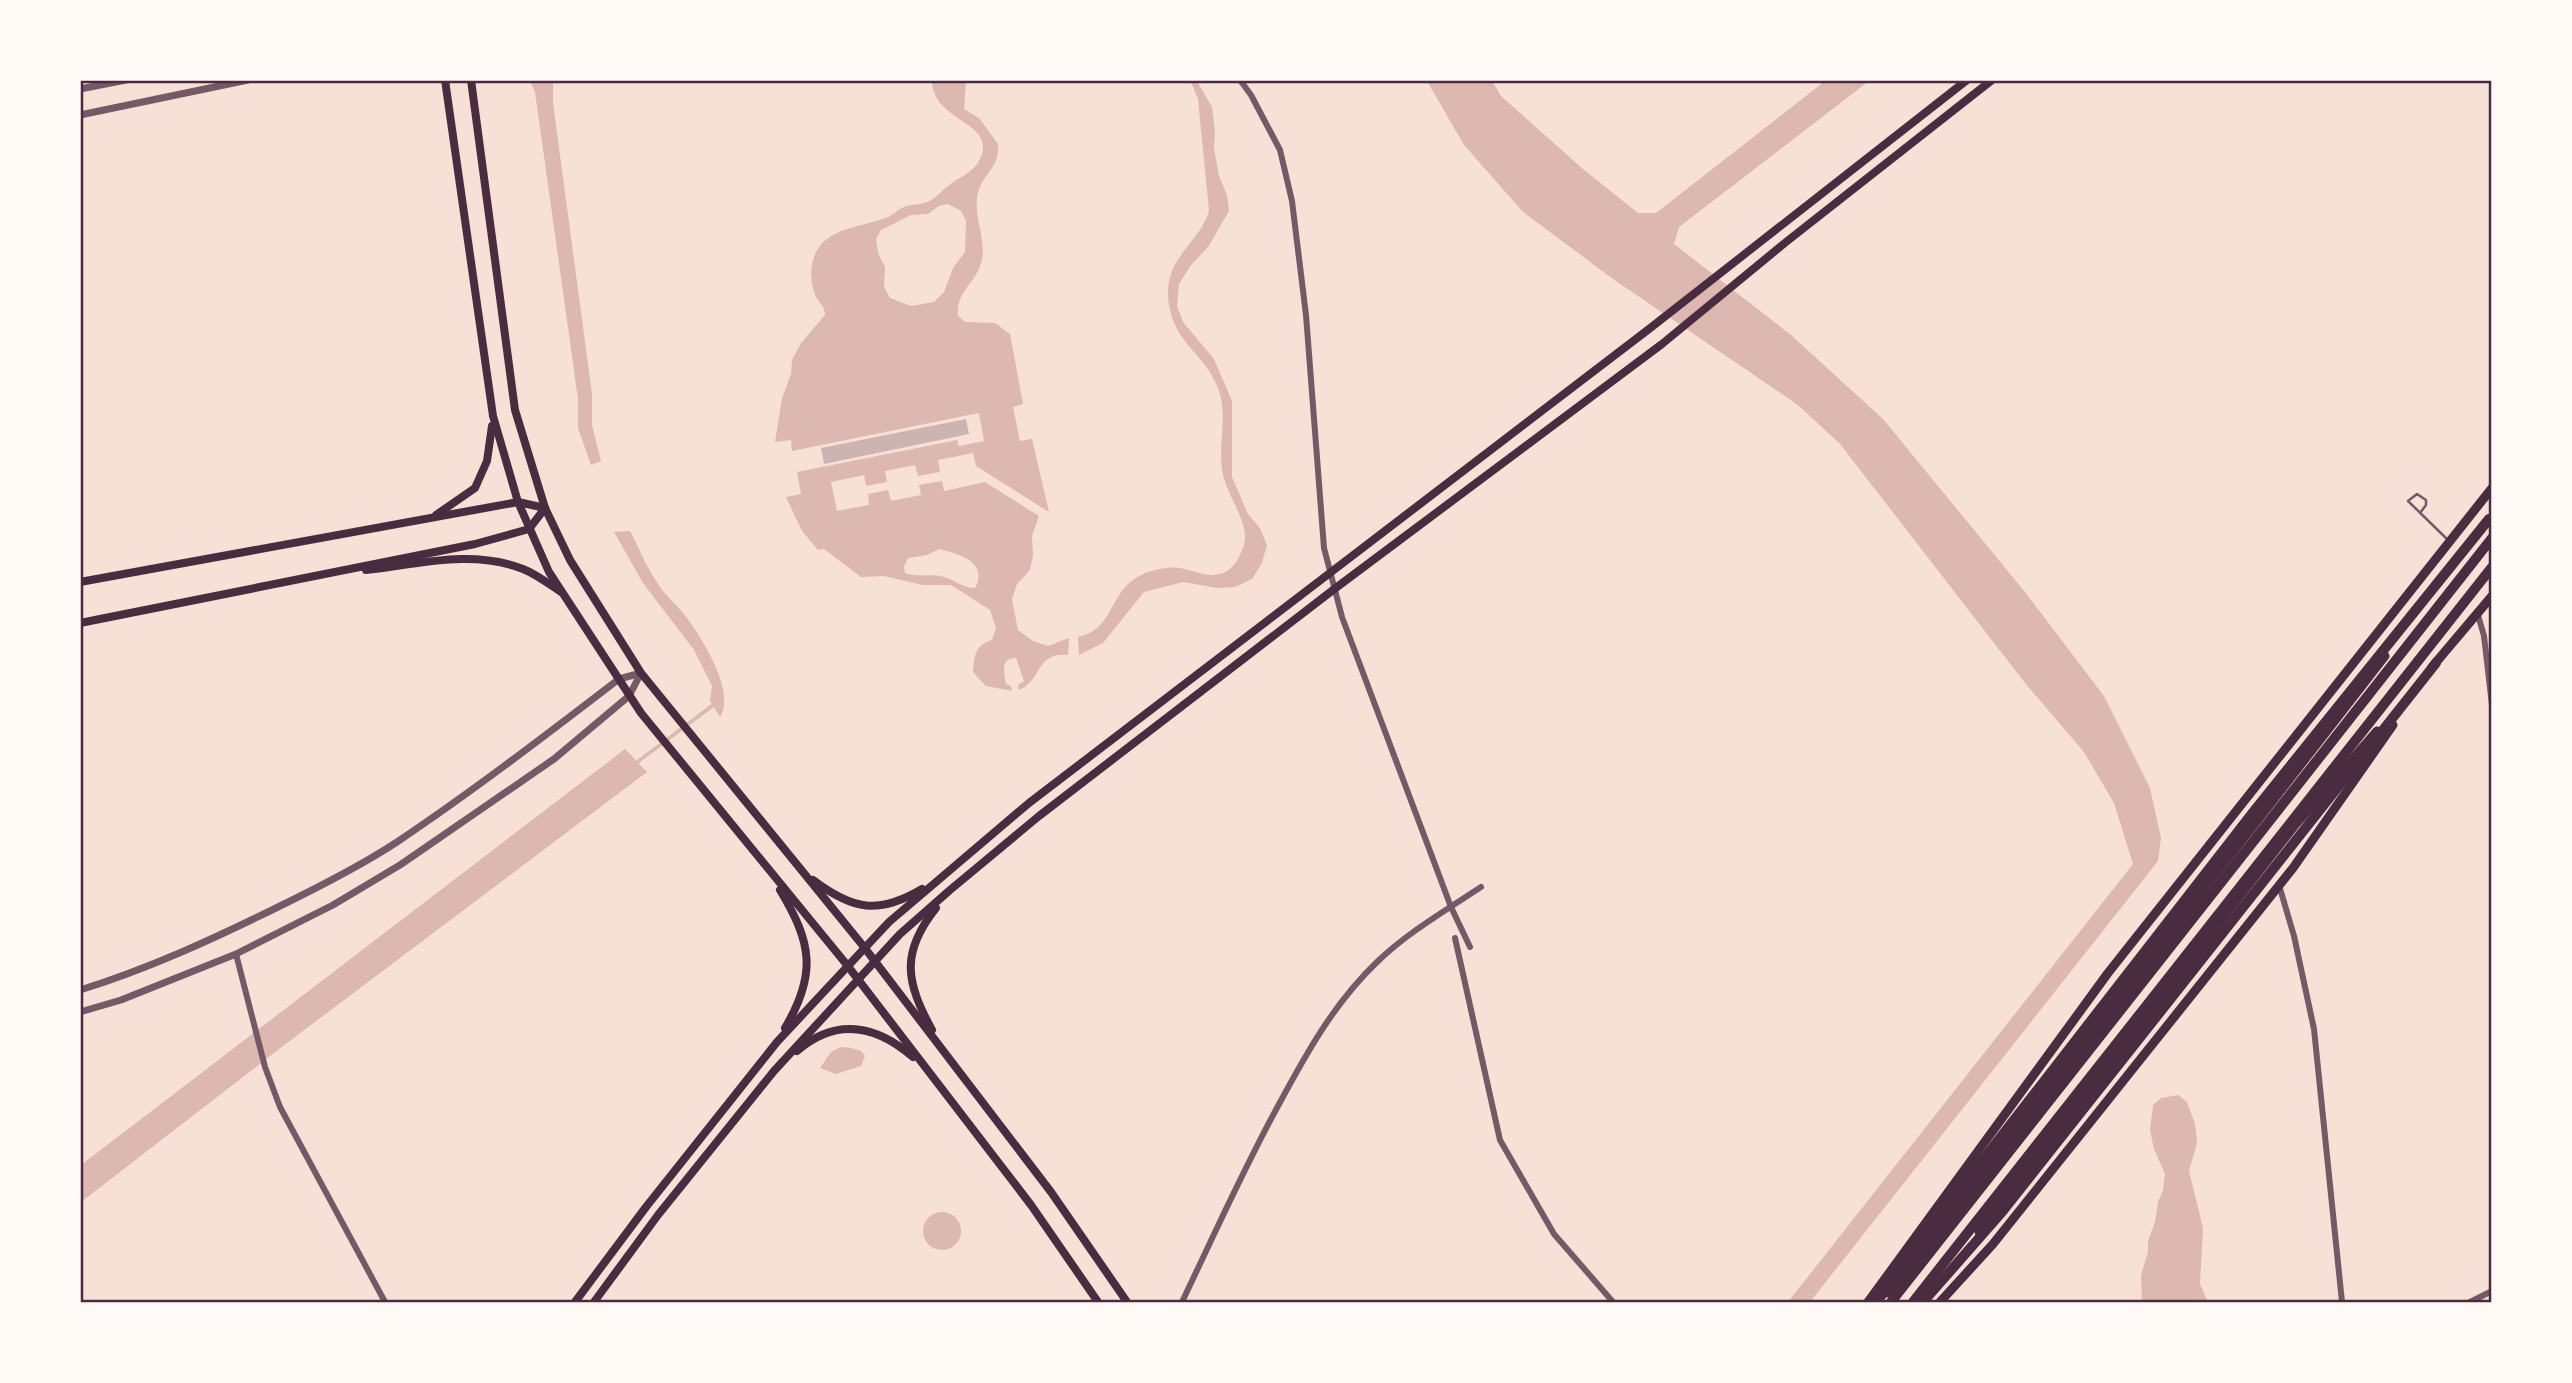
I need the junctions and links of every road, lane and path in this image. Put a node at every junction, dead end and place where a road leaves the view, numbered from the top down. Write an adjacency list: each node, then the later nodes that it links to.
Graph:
1 (126, 80): 8 (street)
2 (248, 80): 9 (street)
3 (445, 80): 10 (main road)
4 (471, 80): 13 (main road)
5 (1240, 80): 21 (street)
6 (1967, 80): 21 (main road)
7 (1992, 80): 24 (main road)
8 (80, 89)
9 (80, 115)
10 (485, 360): 12 (main road); 16 (main road)
11 (2491, 488): 19 (main road)
12 (518, 502): 13 (main road); 16 (main road); 17 (main road)
13 (545, 508): 17 (main road); 30 (main road)
14 (2420, 513): 14 (lane); 19 (lane)
15 (2490, 517): 63 (main road); 63 (highway)
16 (430, 519): 23 (main road)
17 (528, 529): 22 (main road); 25 (main road)
18 (2491, 538): 64 (highway)
19 (2449, 541): 62 (main road)
20 (2491, 567): 65 (highway)
21 (1329, 573): 24 (street); 36 (main road)
22 (307, 577): 25 (main road); 28 (main road)
23 (80, 582)
24 (1333, 590): 39 (main road); 40 (street)
25 (564, 594): 31 (main road)
26 (2491, 596): 27 (main road)
27 (2478, 615): 29 (main road); 33 (street)
28 (80, 623)
29 (2436, 663): 37 (main road); 66 (highway); 66 (main road)
30 (641, 673): 31 (street); 32 (street); 35 (main road)
31 (619, 679): 32 (main road); 48 (street)
32 (629, 696): 34 (main road); 44 (street)
33 (2491, 705)
34 (765, 864): 46 (main road); 50 (main road)
35 (803, 872): 36 (main road); 42 (main road)
36 (946, 874): 42 (main road)
37 (2279, 885): 67 (main road); 68 (street)
38 (1481, 887): 40 (street)
39 (950, 890): 45 (main road); 51 (main road)
40 (1451, 907): 43 (street); 60 (street)
41 (1455, 938): 61 (street)
42 (864, 947): 45 (main road); 46 (main road)
43 (1470, 947)
44 (236, 954): 49 (street); 55 (street)
45 (875, 961): 47 (main road); 51 (main road)
46 (847, 965): 47 (main road); 50 (main road)
47 (859, 980): 52 (main road); 53 (main road)
48 (80, 990)
49 (80, 1012)
50 (777, 1042): 56 (main road)
51 (946, 1054): 59 (main road)
52 (927, 1069): 53 (main road); 58 (main road)
53 (774, 1071): 57 (main road)
54 (2491, 1291): 69 (street)
55 (385, 1303)
56 (575, 1303)
57 (594, 1303)
58 (1098, 1303)
59 (1127, 1303)
60 (1182, 1303)
61 (1613, 1303)
62 (1868, 1303)
63 (1878, 1303)
64 (1891, 1303)
65 (1913, 1303)
66 (1924, 1303)
67 (1940, 1303)
68 (2342, 1303)
69 (2470, 1303)

